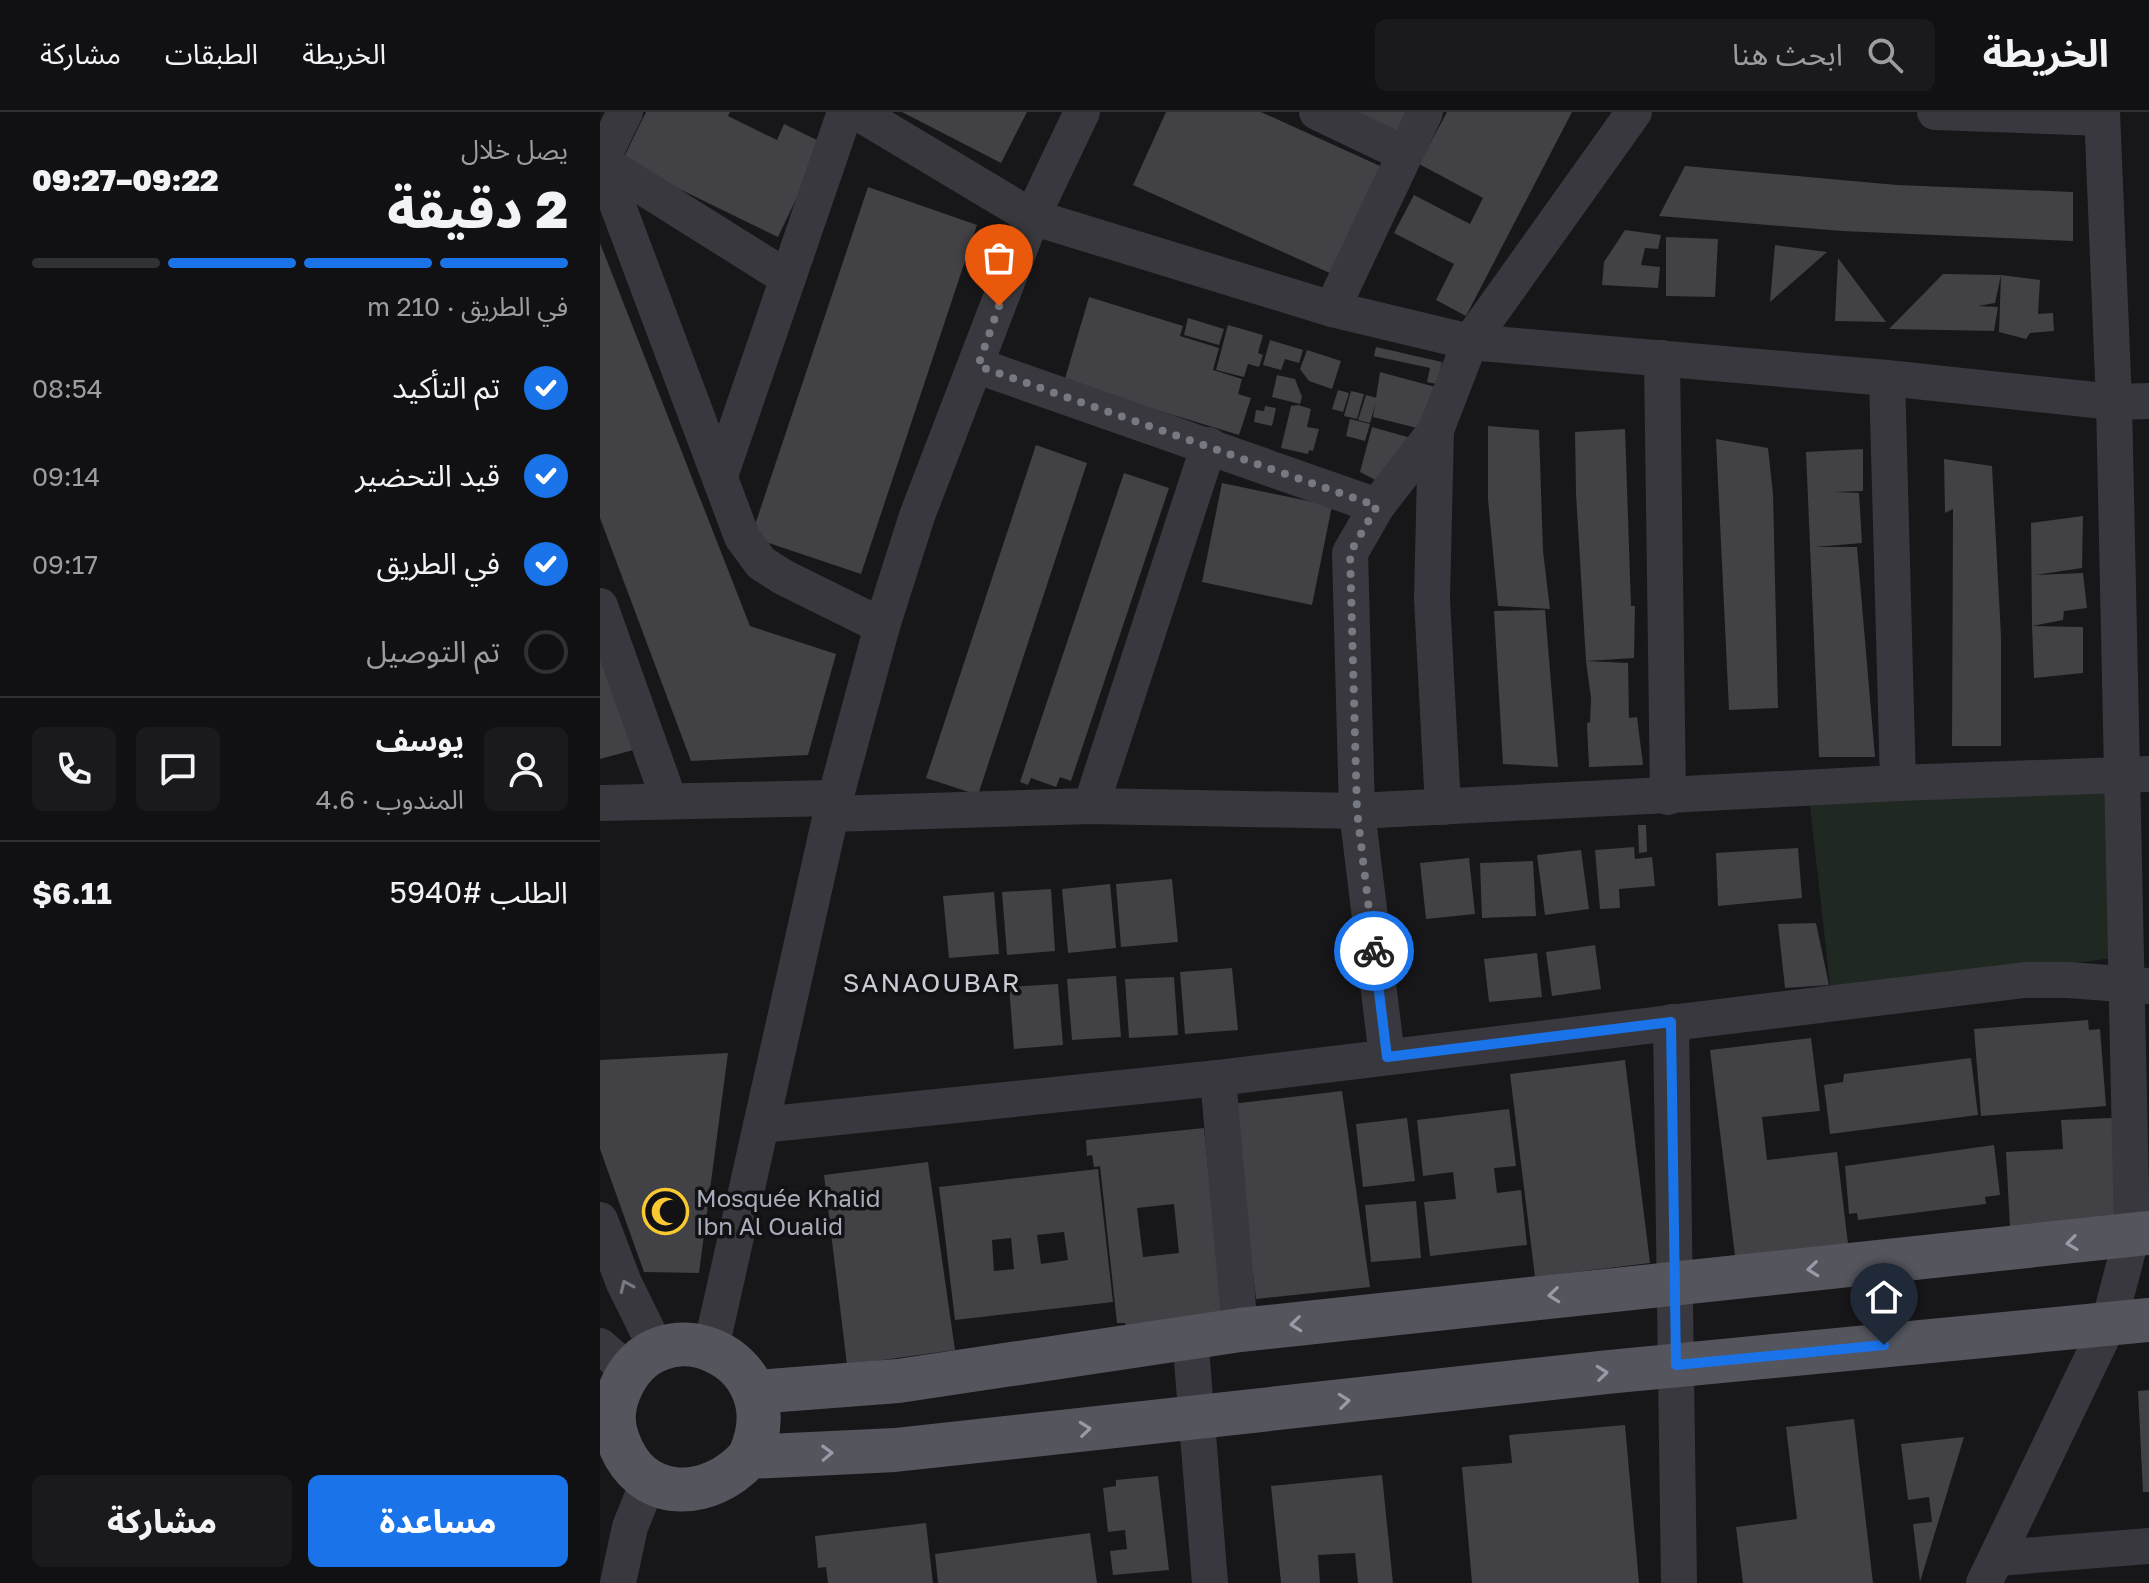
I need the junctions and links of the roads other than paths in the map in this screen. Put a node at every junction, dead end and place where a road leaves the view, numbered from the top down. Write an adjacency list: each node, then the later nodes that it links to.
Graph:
1 (625, 112): 11 (street)
2 (845, 112): 13 (street)
3 (857, 112): 12 (street)
4 (1082, 112): 12 (street)
5 (1317, 112): 10 (street)
6 (1425, 112): 10 (street)
7 (1634, 112): 15 (street)
8 (1935, 112): 9 (street)
9 (2102, 115): 19 (street)
10 (1405, 154): 14 (street)
11 (601, 161): 13 (street); 22 (street)
12 (1032, 217): 14 (street); 17 (street)
13 (786, 277): 22 (street)
14 (1332, 309): 15 (street)
15 (1470, 342): 16 (street); 20 (street)
16 (1662, 358): 18 (street); 28 (street)
17 (978, 366): 21 (street); 25 (street)
18 (1887, 378): 19 (street); 27 (street)
19 (2131, 401): 26 (street)
20 (1436, 430): 23 (street); 33 (street)
21 (1209, 445): 23 (street); 32 (street)
22 (720, 476): 25 (street)
23 (1377, 506): 34 (street)
24 (600, 606): 29 (street)
25 (882, 626): 31 (street)
26 (2136, 774): 27 (street); 35 (street)
27 (1898, 783): 28 (street)
28 (1668, 797): 33 (street)
29 (669, 800): 30 (street); 31 (street)
30 (600, 803)
31 (833, 806): 32 (street); 39 (street)
32 (1091, 806): 34 (street)
33 (1443, 807): 34 (street)
34 (1357, 811): 37 (street)
35 (2138, 985): 36 (street); 41 (street)
36 (1671, 1022): 37 (street); 42 (street)
37 (1387, 1057): 38 (street)
38 (1218, 1078): 39 (street); 44 (street)
39 (761, 1125): 46 (street)
40 (600, 1220): 48 (street, one-way to 40)
41 (2141, 1234): 42 (main road, one-way to 42); 43 (street)
42 (1674, 1282): 44 (main road, one-way to 44); 47 (street)
43 (2129, 1321): 47 (main road); 55 (street)
44 (1240, 1330): 45 (main road)
45 (1190, 1336): 49 (main road); 50 (street)
46 (711, 1348): 48 (main road); 49 (main road)
47 (1676, 1365): 50 (main road, one-way to 47); 58 (street)
48 (622, 1368): 52 (main road)
49 (755, 1392): 51 (main road)
50 (1196, 1417): 51 (main road, one-way to 50); 57 (street)
51 (749, 1457): 52 (main road)
52 (624, 1466): 56 (street)
53 (2149, 1546): 54 (street)
54 (2038, 1568): 55 (street)
55 (1991, 1571)
56 (618, 1583)
57 (1210, 1583)
58 (1679, 1583)

